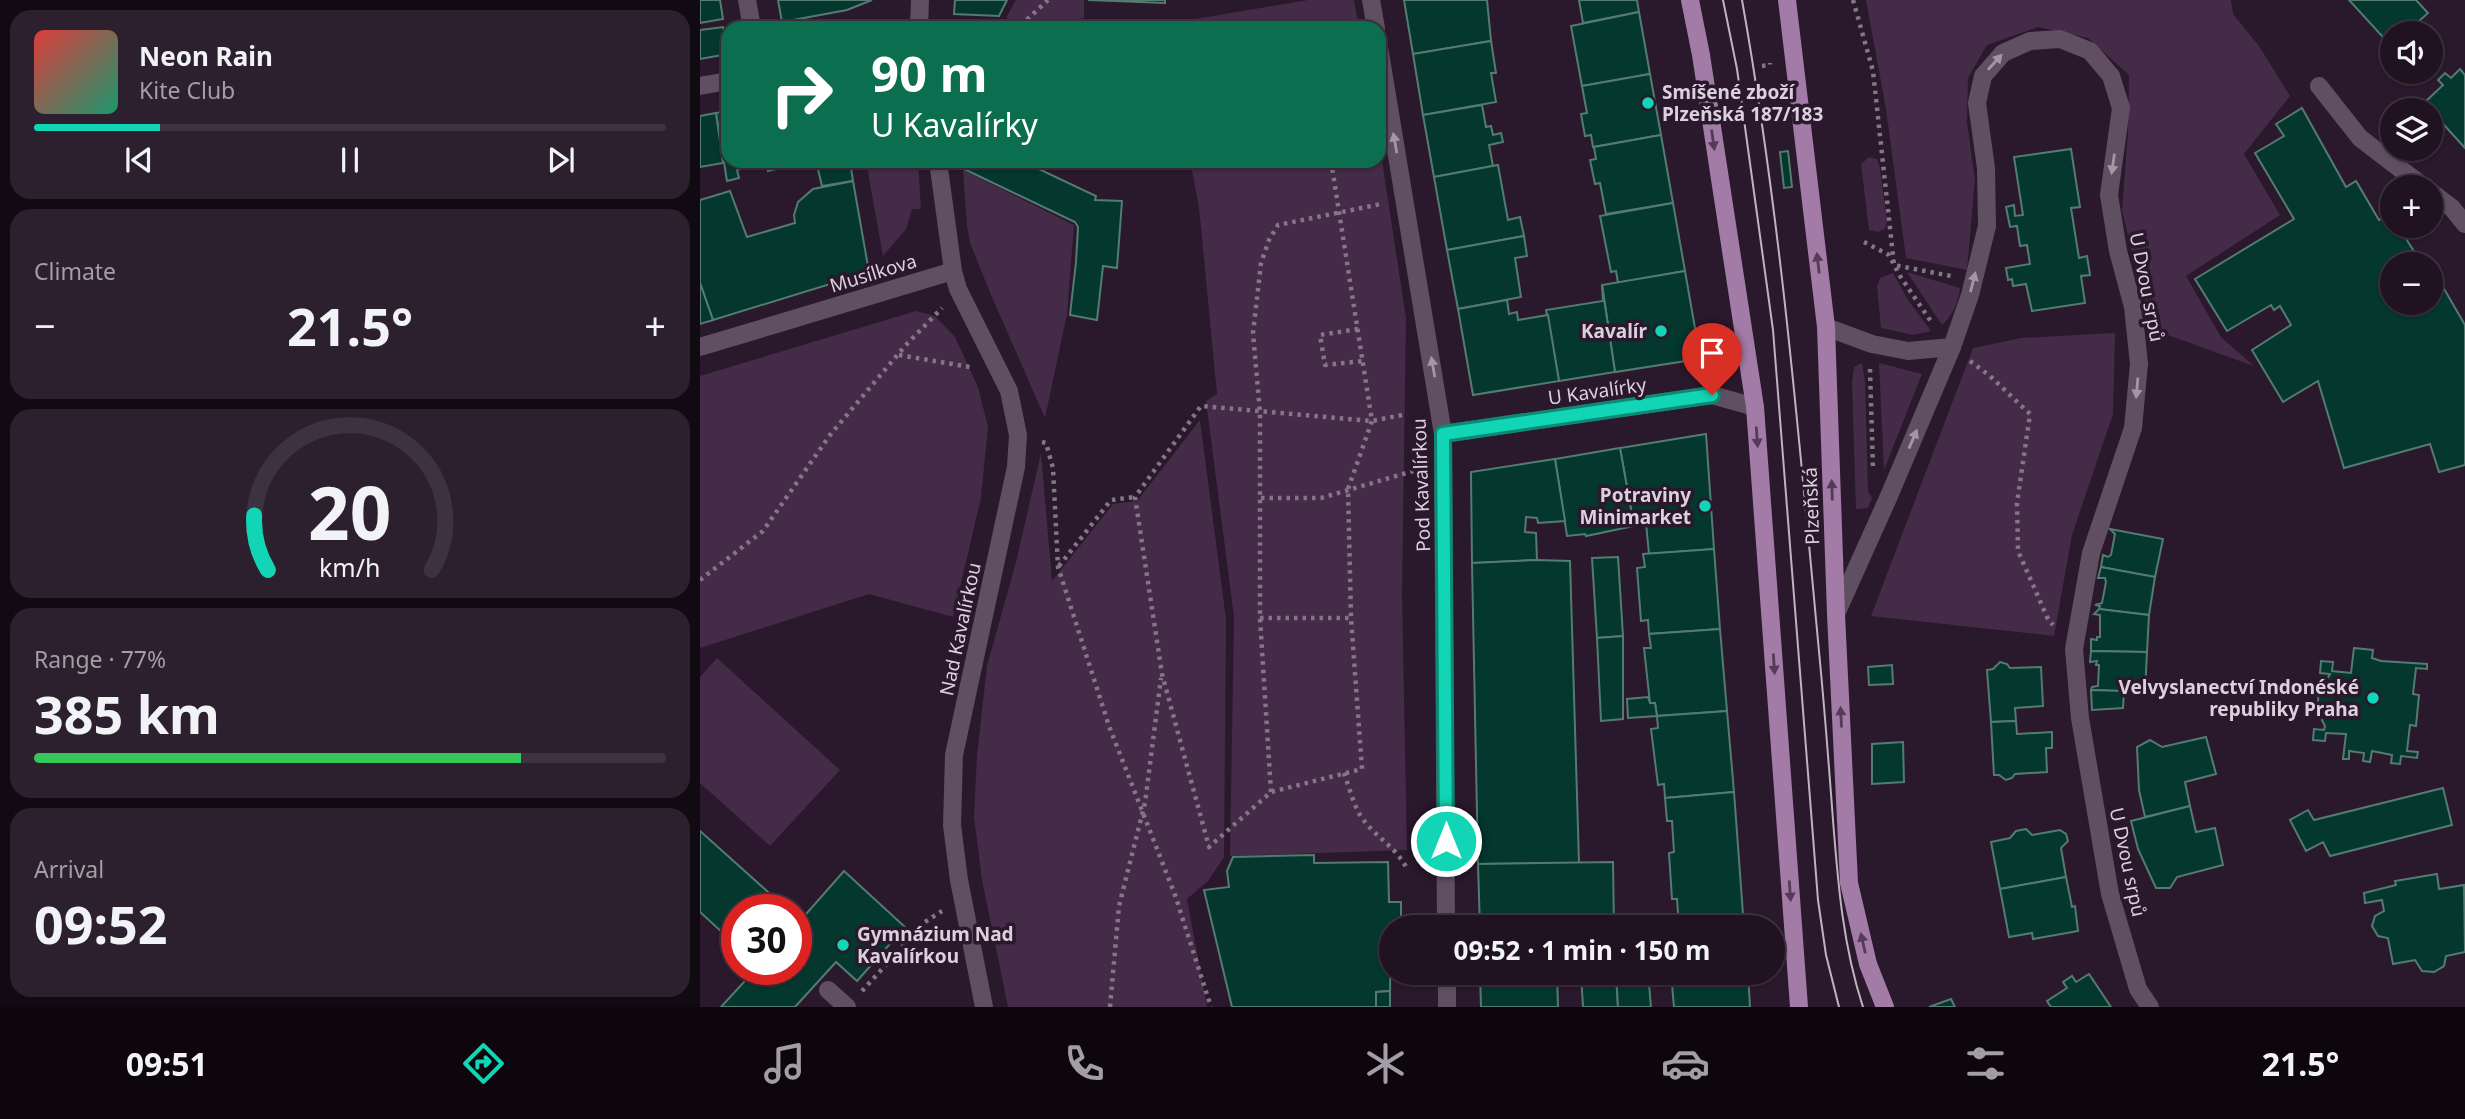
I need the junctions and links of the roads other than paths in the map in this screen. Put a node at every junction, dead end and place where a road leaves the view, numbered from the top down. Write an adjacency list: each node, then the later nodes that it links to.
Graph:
1 (747, 0): 6 (street)
2 (919, 0): 7 (street)
3 (1371, 0): 8 (street)
4 (1690, 0): 21 (main road, one-way to 21)
5 (1787, 0): 18 (main road, Plzeňská, one-way to 5)
6 (751, 21)
7 (919, 21)
8 (1375, 21)
9 (721, 82): 10 (street)
10 (700, 86)
11 (2319, 86): 14 (street)
12 (1386, 88): 22 (street, Pod Kavalírkou, one-way to 12)
13 (939, 168): 17 (street)
14 (2408, 175)
15 (2443, 201): 16 (street)
16 (2465, 224)
17 (953, 271): 19 (street, Musílkova); 28 (street, Nad Kavalírkou)
18 (1826, 327): 20 (street); 23 (main road, Plzeňská, one-way to 18)
19 (700, 347)
20 (1952, 347): 23 (street, U Dvou srpů, one-way to 20); 32 (street, U Dvou srpů, one-way to 32)
21 (1755, 407): 22 (street, U Kavalírky); 30 (main road, one-way to 30)
22 (1443, 434): 24 (street, Pod Kavalírkou)
23 (1836, 614): 31 (main road, Plzeňská, one-way to 23)
24 (1446, 915)
25 (1447, 985): 29 (street)
26 (828, 990): 27 (street)
27 (851, 1002)
28 (984, 1007)
29 (1447, 1007)
30 (1799, 1007)
31 (1885, 1007)
32 (2150, 1007)

